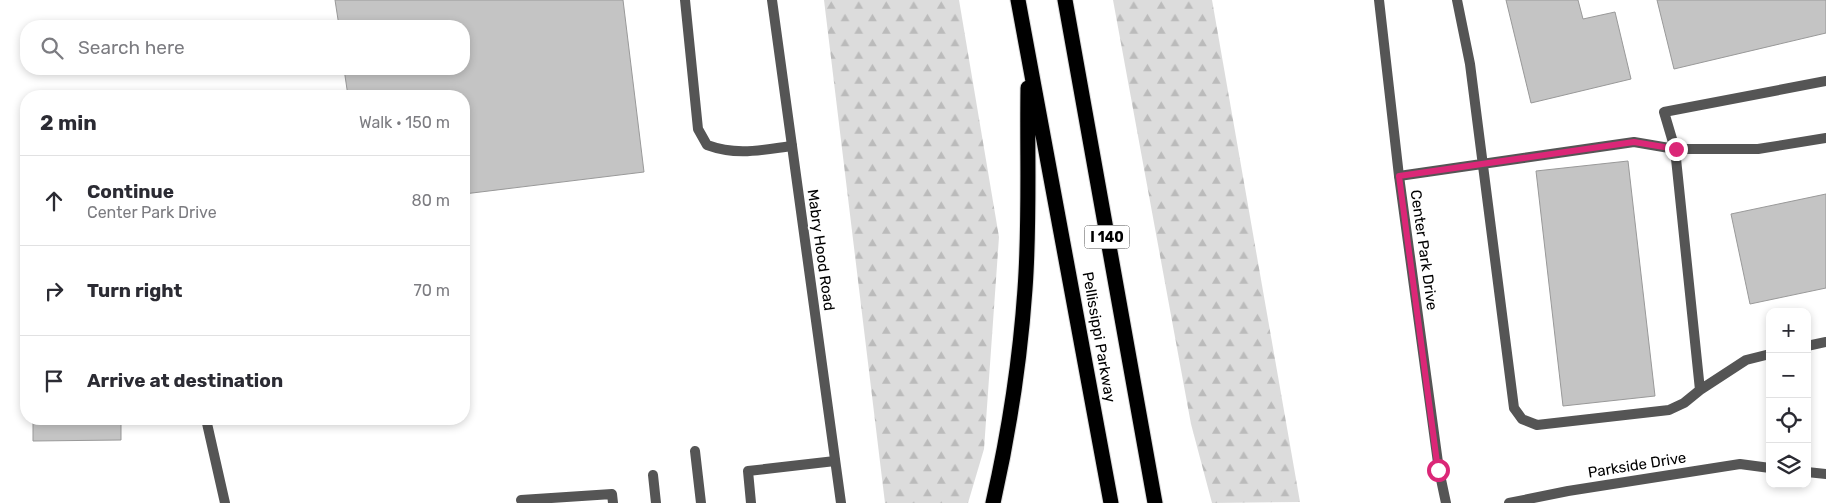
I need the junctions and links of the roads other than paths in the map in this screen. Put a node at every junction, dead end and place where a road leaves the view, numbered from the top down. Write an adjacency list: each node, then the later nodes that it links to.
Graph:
1 (685, 0): 10 (street)
2 (772, 0): 10 (street, Mabry Hood Road)
3 (1018, 0): 7 (highway, Pellissippi Parkway / I 140)
4 (1065, 0): 34 (highway, Pellissippi Parkway / I 140)
5 (1380, 0): 13 (street, Center Park Drive)
6 (1457, 0): 12 (street)
7 (1029, 59): 32 (highway); 33 (highway, Pellissippi Parkway / I 140)
8 (1826, 81): 11 (street)
9 (1826, 138): 11 (street)
10 (792, 146): 20 (street, Mabry Hood Road)
11 (1676, 149): 12 (street); 17 (street)
12 (1484, 164): 13 (street); 17 (street)
13 (1399, 176): 35 (street, Center Park Drive)
14 (1826, 342): 15 (street)
15 (1811, 345)
16 (1766, 355): 17 (street)
17 (1700, 390)
18 (207, 425): 26 (street)
19 (695, 451): 29 (street)
20 (835, 461): 30 (street); 31 (street, Mabry Hood Road)
21 (1766, 467): 36 (street, Parkside Drive)
22 (1811, 472): 23 (street)
23 (1826, 474)
24 (653, 475): 28 (street)
25 (521, 500): 27 (street)
26 (225, 503)
27 (613, 503)
28 (656, 503)
29 (701, 503)
30 (751, 503)
31 (841, 503)
32 (993, 503)
33 (1111, 503)
34 (1155, 503)
35 (1446, 503)
36 (1509, 503)

